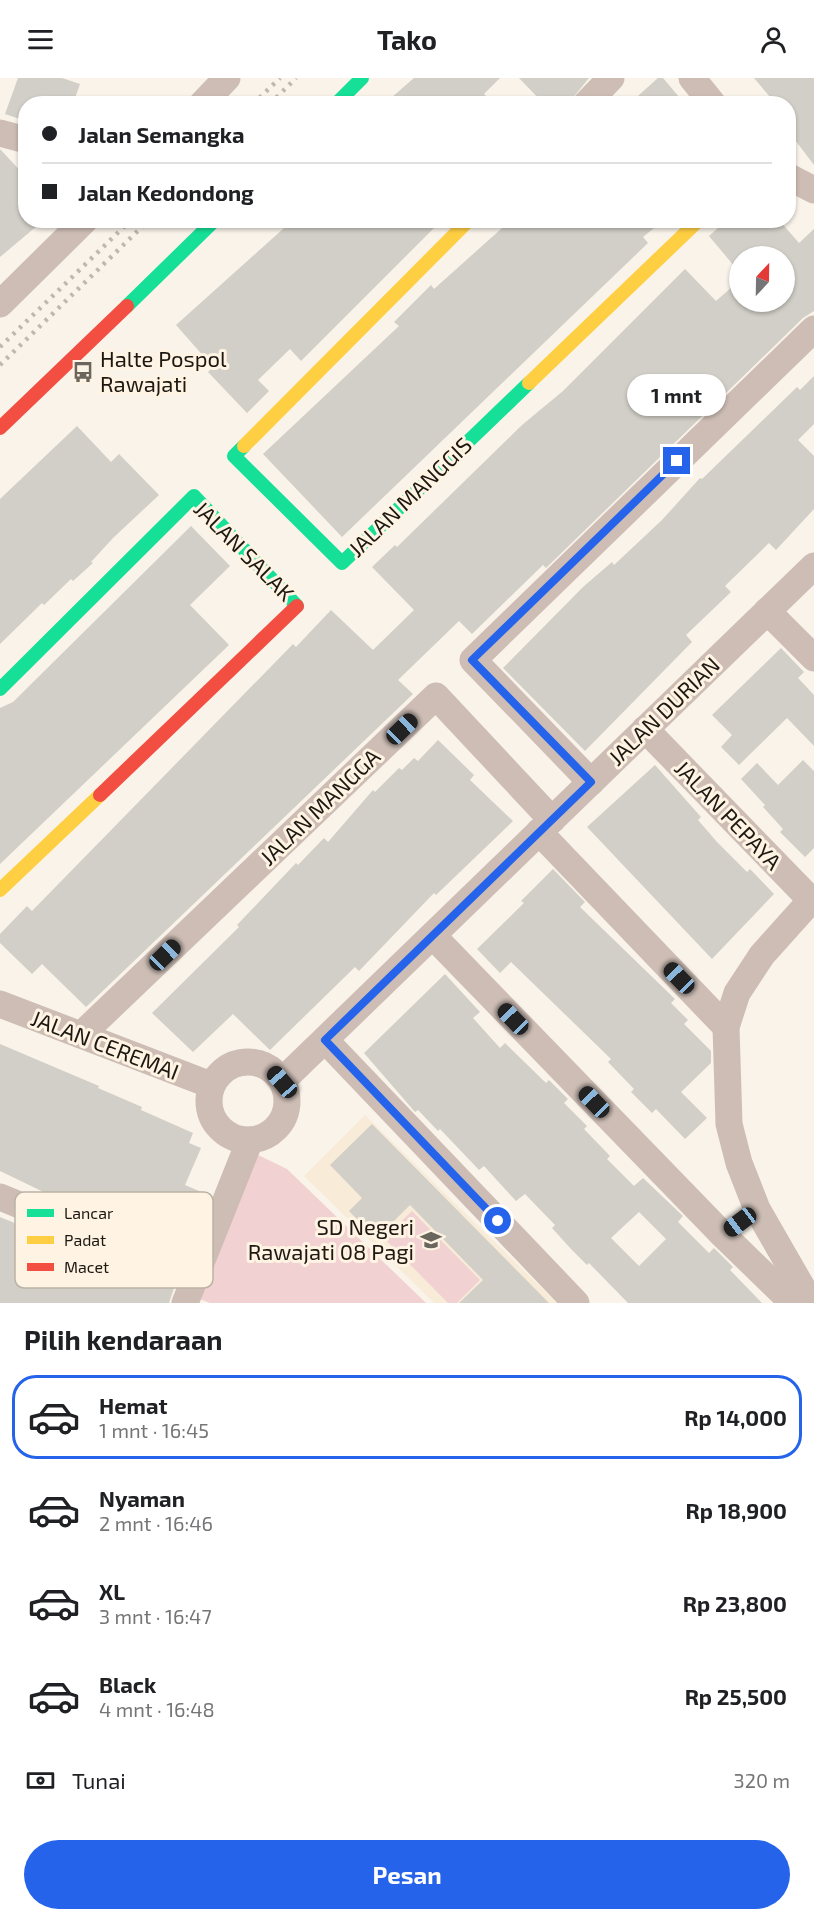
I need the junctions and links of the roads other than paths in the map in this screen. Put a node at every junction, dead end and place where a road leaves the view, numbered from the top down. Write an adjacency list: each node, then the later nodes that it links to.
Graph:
1 (226, 78): 5 (street)
2 (362, 78): 6 (street)
3 (611, 78): 7 (street)
4 (692, 78): 8 (street)
5 (209, 96)
6 (344, 96)
7 (594, 96)
8 (707, 96)
9 (0, 133): 10 (street)
10 (18, 138)
11 (796, 181): 12 (street)
12 (814, 190)
13 (76, 228): 17 (street)
14 (207, 228): 19 (street)
15 (461, 228): 16 (street, JALAN MANGGIS)
16 (691, 228)
17 (5, 290)
18 (814, 329): 25 (street)
19 (0, 428)
20 (814, 566): 21 (street, JALAN DURIAN)
21 (767, 611): 22 (street); 24 (street, JALAN DURIAN)
22 (814, 657)
23 (0, 689): 27 (street, JALAN SALAK)
24 (645, 729): 25 (street, JALAN DURIAN); 28 (street, JALAN PEPAYA)
25 (591, 782): 26 (street, JALAN DURIAN)
26 (545, 826): 29 (street, JALAN DURIAN); 31 (street); 32 (street, JALAN MANGGA)
27 (0, 890)
28 (812, 899): 31 (street)
29 (433, 936): 33 (street, JALAN DURIAN); 41 (street)
30 (0, 1004): 32 (street, JALAN CEREMAI)
31 (726, 1027): 39 (street)
32 (81, 1035): 35 (street, JALAN CEREMAI)
33 (325, 1040): 34 (street, JALAN DURIAN); 44 (street)
34 (282, 1082): 35 (street); 36 (street)
35 (211, 1085): 36 (street)
36 (250, 1140): 40 (street)
37 (0, 1197): 38 (street)
38 (15, 1203)
39 (757, 1209): 41 (street); 46 (street)
40 (213, 1232)
41 (723, 1235): 45 (street)
42 (191, 1288): 43 (street)
43 (185, 1303)
44 (576, 1303)
45 (793, 1303)
46 (812, 1303)

